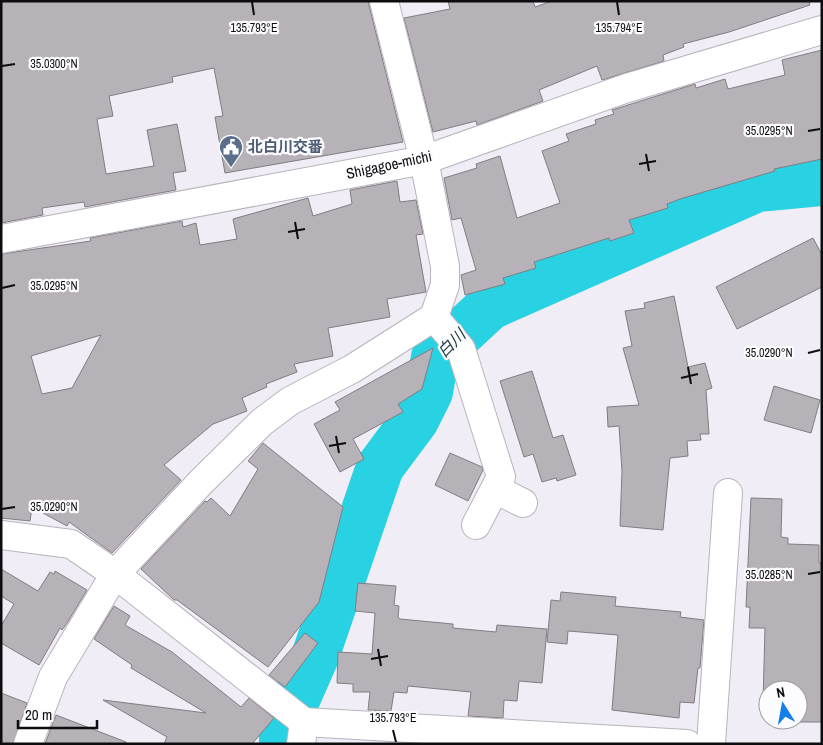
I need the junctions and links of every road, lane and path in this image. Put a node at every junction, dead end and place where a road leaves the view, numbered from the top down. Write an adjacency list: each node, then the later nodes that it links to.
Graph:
1 (384, 1): 3 (street)
2 (822, 30): 3 (street, Shigagoe-michi)
3 (424, 160): 4 (street, Shigagoe-michi); 5 (street)
4 (1, 240)
5 (438, 321): 6 (street); 11 (street)
6 (495, 489): 8 (street); 9 (street)
7 (728, 493): 15 (street)
8 (523, 502)
9 (476, 525)
10 (1, 536): 11 (street)
11 (115, 574): 12 (street); 13 (street)
12 (295, 721): 14 (street)
13 (28, 744)
14 (687, 744)
15 (711, 744)

